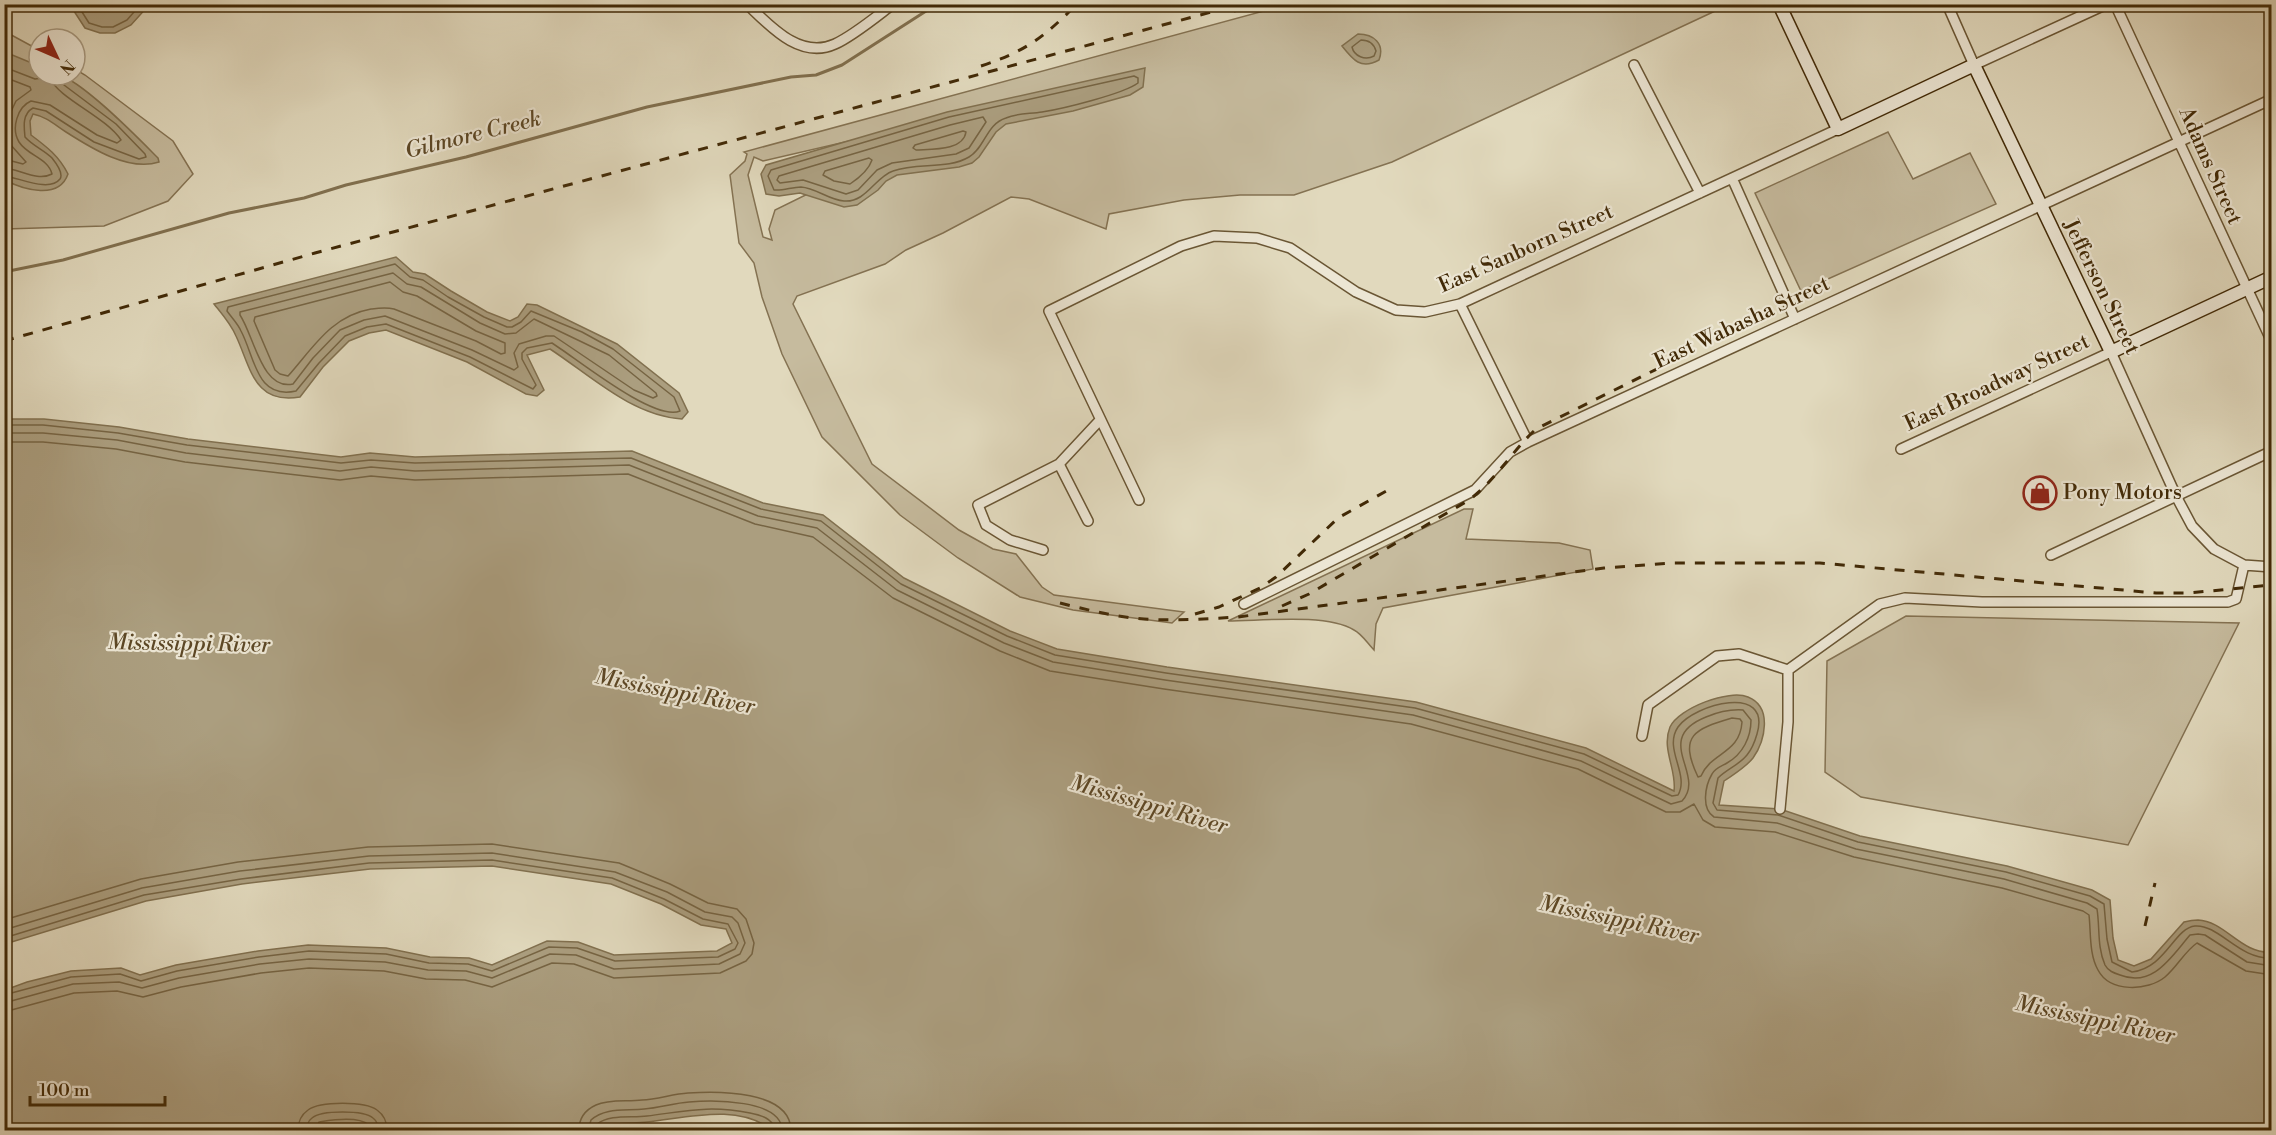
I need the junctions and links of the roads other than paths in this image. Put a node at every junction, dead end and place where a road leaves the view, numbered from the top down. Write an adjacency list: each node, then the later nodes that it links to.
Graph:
1 (747, 4): 2 (street)
2 (893, 4)
3 (1779, 4): 10 (street)
4 (1947, 4): 8 (street, Jefferson Street)
5 (2107, 4): 8 (street, East Sanborn Street)
6 (2115, 4): 11 (street, Adams Street)
7 (1634, 64): 13 (street)
8 (1974, 65): 10 (street, East Sanborn Street); 14 (street, Jefferson Street)
9 (2271, 99): 11 (street, East Wabasha Street)
10 (1838, 129): 12 (street, East Sanborn Street)
11 (2180, 142): 14 (street, East Wabasha Street); 16 (street, Adams Street)
12 (1731, 178): 13 (street, East Sanborn Street); 18 (street)
13 (1700, 193): 17 (street, East Sanborn Street)
14 (2040, 205): 18 (street, East Wabasha Street); 20 (street, Jefferson Street)
15 (2271, 277): 16 (street, East Broadway Street)
16 (2245, 289): 19 (street, Adams Street); 20 (street, East Broadway Street)
17 (1460, 304): 21 (street, East Sanborn Street); 22 (street)
18 (1795, 319): 22 (street, East Wabasha Street)
19 (2271, 342)
20 (2111, 352): 23 (street, East Broadway Street); 26 (street, Jefferson Street)
21 (1100, 420): 25 (street); 27 (street, East Sanborn Street)
22 (1528, 442): 33 (street, East Wabasha Street)
23 (1901, 449)
24 (2271, 451): 26 (street)
25 (1059, 464): 28 (street); 29 (street)
26 (2175, 496): 30 (street); 31 (street, Jefferson Street)
27 (1139, 500)
28 (1088, 521)
29 (1043, 550)
30 (2051, 555)
31 (2244, 565): 32 (street); 34 (street)
32 (2271, 567)
33 (1244, 604)
34 (1788, 670): 35 (street); 36 (street)
35 (1642, 736)
36 (1780, 809)

